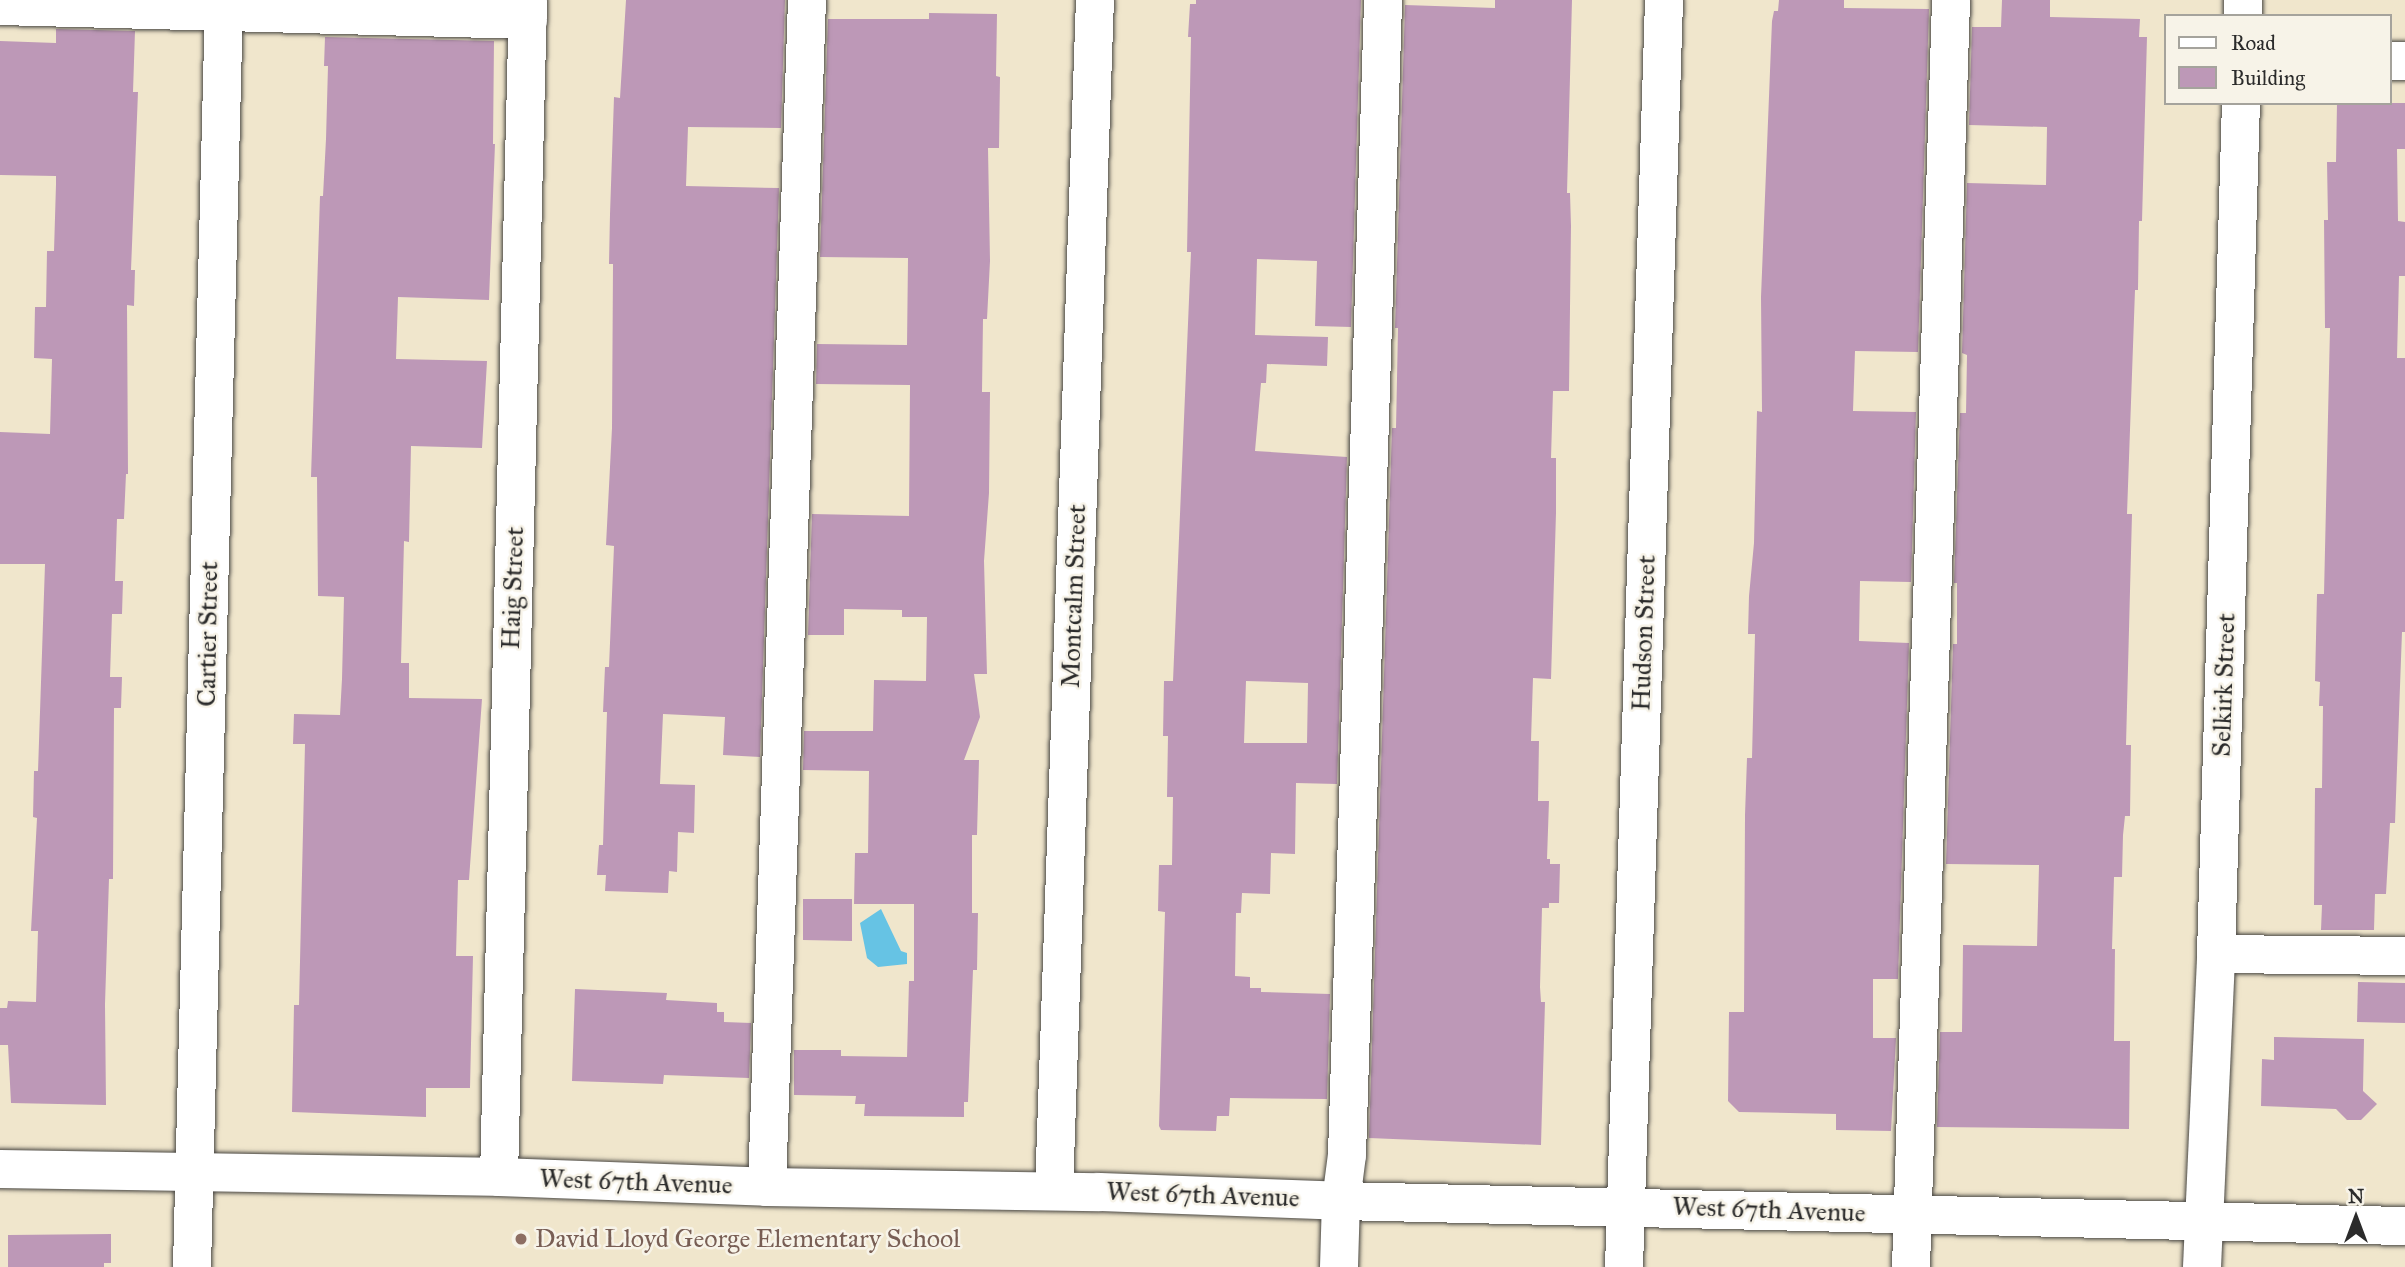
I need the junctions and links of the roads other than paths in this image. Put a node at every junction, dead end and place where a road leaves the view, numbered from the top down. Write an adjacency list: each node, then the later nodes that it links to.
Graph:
1 (807, 0): 15 (street)
2 (1096, 0): 16 (street, Montcalm Street)
3 (1383, 0): 17 (street)
4 (1664, 0): 18 (street, Hudson Street)
5 (1951, 0): 19 (street)
6 (0, 6): 7 (street)
7 (223, 6): 8 (street); 13 (street, Cartier Street)
8 (528, 10): 14 (street, Haig Street)
9 (2241, 105): 10 (street, Selkirk Street)
10 (2216, 954): 11 (street); 20 (street, Selkirk Street)
11 (2405, 956)
12 (0, 1169): 13 (street, West 67th Avenue)
13 (194, 1173): 14 (street, West 67th Avenue); 22 (street, Cartier Street)
14 (499, 1177): 15 (street, West 67th Avenue)
15 (767, 1187): 16 (street, West 67th Avenue)
16 (1054, 1191): 17 (street, West 67th Avenue)
17 (1341, 1201): 18 (street, West 67th Avenue); 23 (street)
18 (1625, 1205): 19 (street, West 67th Avenue); 24 (street, Hudson Street)
19 (1913, 1214): 20 (street, West 67th Avenue); 25 (street)
20 (2203, 1220): 21 (street, West 67th Avenue); 26 (street, Selkirk Street)
21 (2405, 1226)
22 (192, 1267)
23 (1339, 1267)
24 (1624, 1267)
25 (1911, 1267)
26 (2202, 1267)

